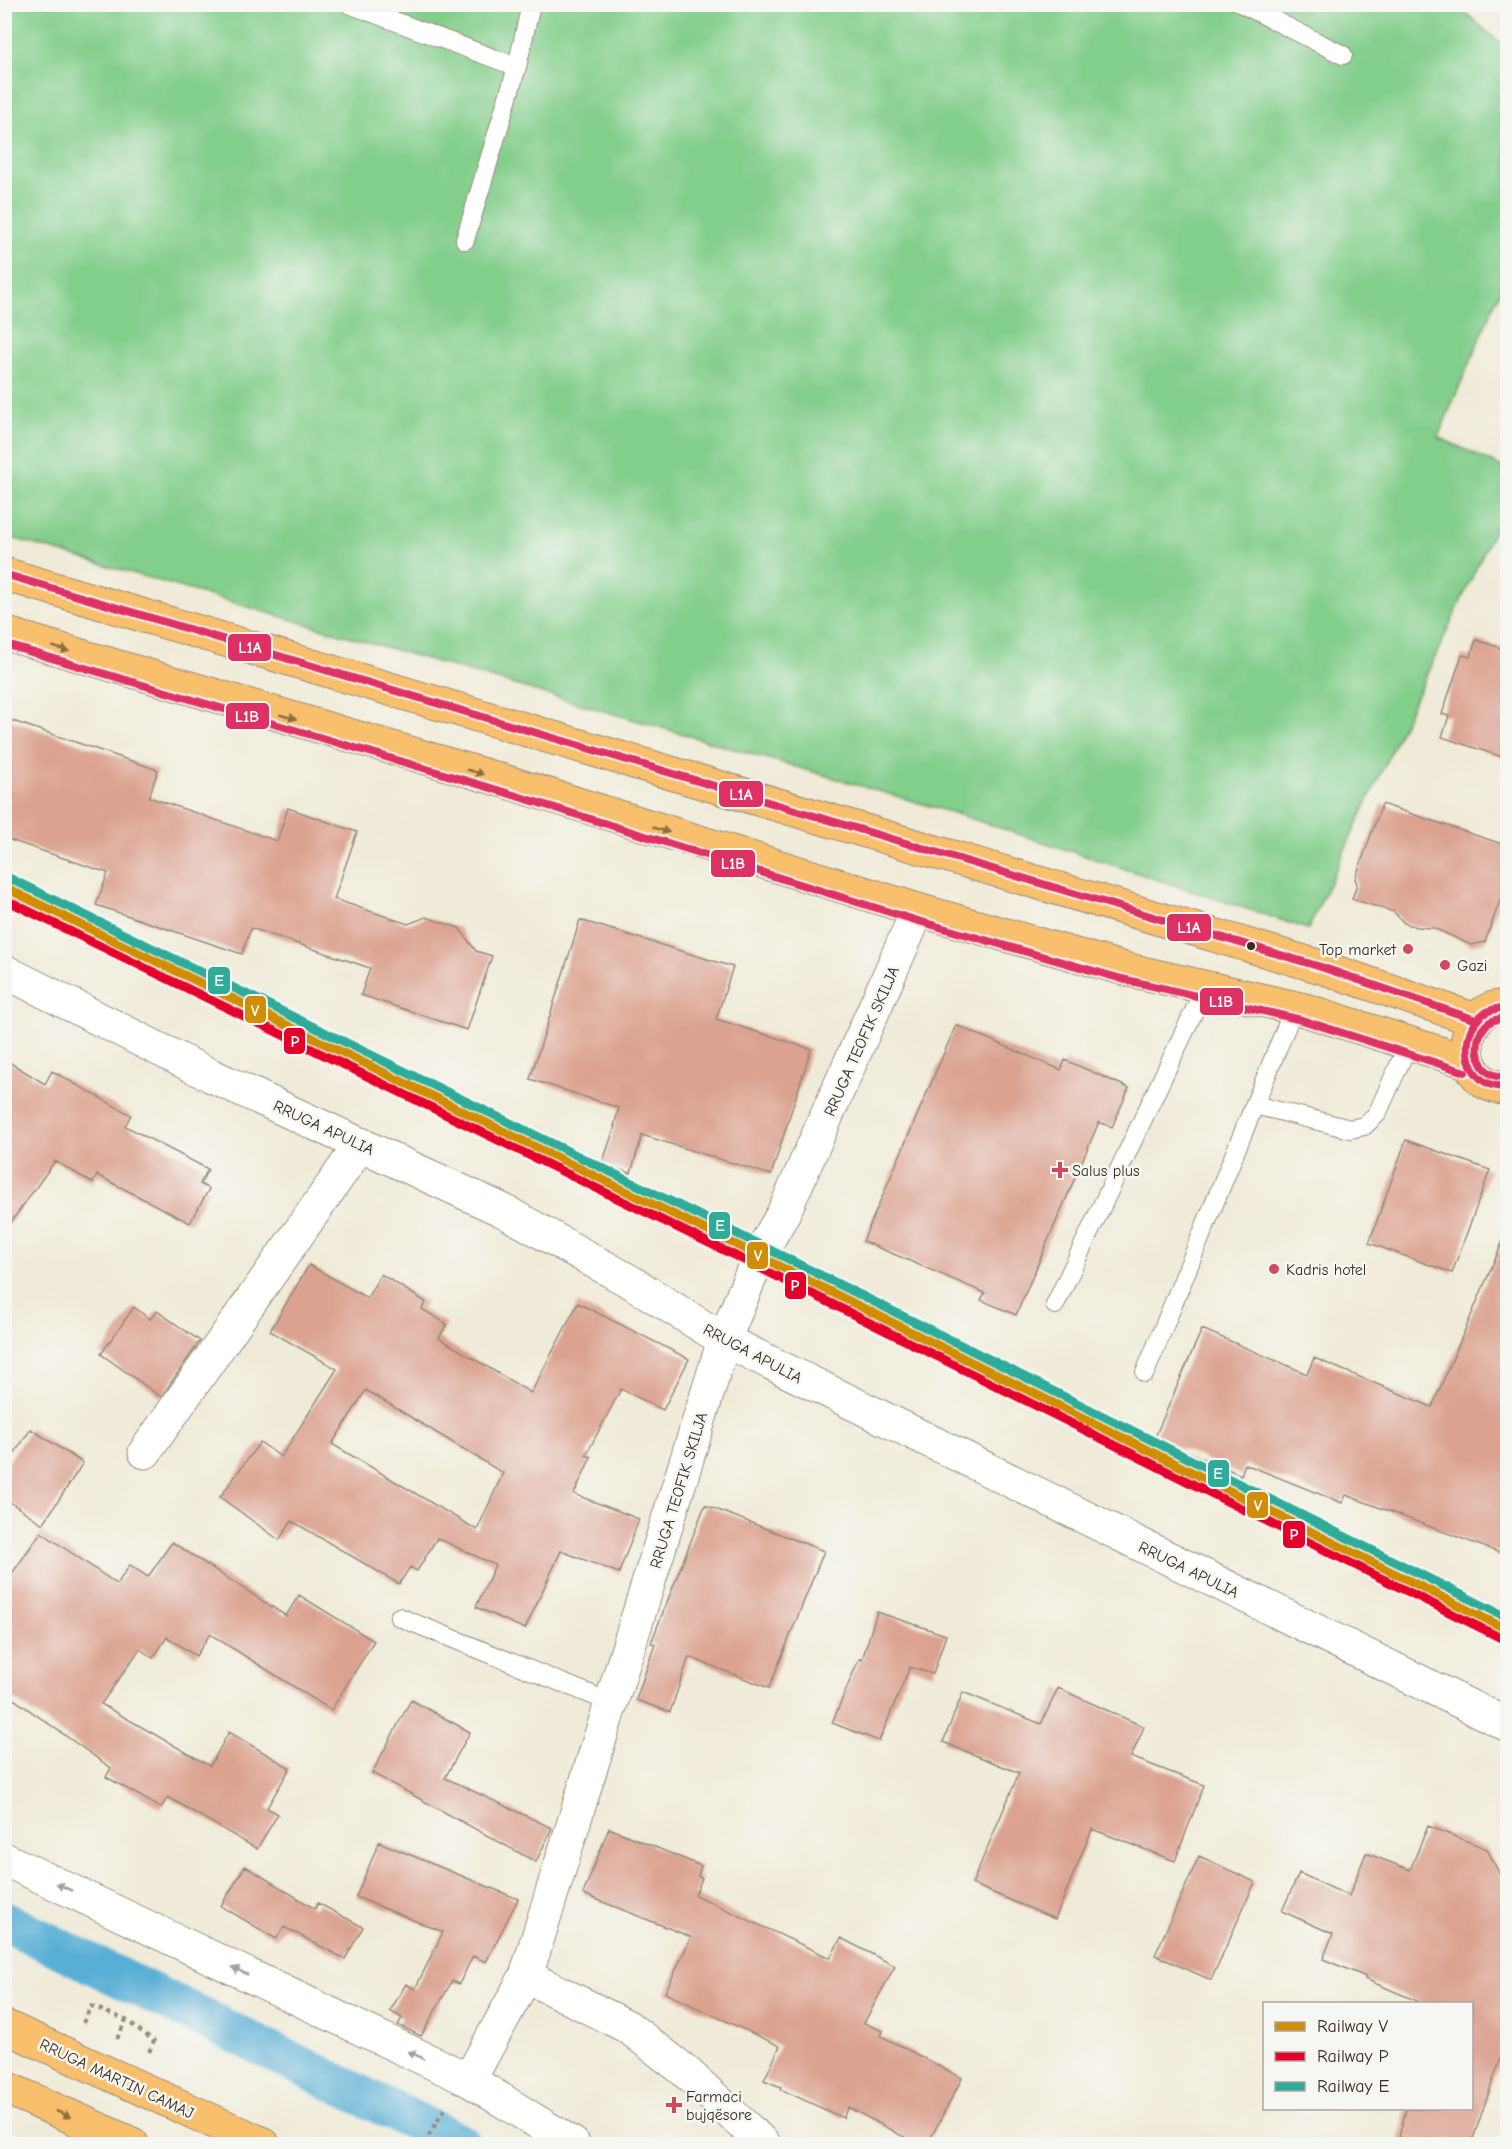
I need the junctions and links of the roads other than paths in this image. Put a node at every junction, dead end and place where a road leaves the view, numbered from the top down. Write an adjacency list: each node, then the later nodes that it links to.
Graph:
1 (349, 4): 5 (lane)
2 (531, 4): 5 (lane)
3 (1242, 4): 4 (lane)
4 (1343, 55)
5 (517, 67): 6 (lane)
6 (465, 240)
7 (4, 574): 14 (main road)
8 (4, 633): 9 (main road, one-way to 9)
9 (918, 910): 11 (main road); 21 (street, RRUGA TEOFIK SKILJA)
10 (4, 971): 19 (street, RRUGA APULIA)
11 (1205, 988): 13 (main road); 20 (lane)
12 (1508, 1007): 14 (main road)
13 (1294, 1008): 15 (main road); 18 (lane)
14 (1476, 1020): 16 (main road)
15 (1409, 1043): 16 (main road); 18 (lane)
16 (1468, 1062): 17 (main road)
17 (1508, 1088)
18 (1255, 1105): 22 (lane)
19 (361, 1144): 21 (street, RRUGA APULIA); 23 (street)
20 (1055, 1305)
21 (724, 1341): 25 (street, RRUGA TEOFIK SKILJA); 26 (street, RRUGA APULIA)
22 (1145, 1373)
23 (145, 1452)
24 (399, 1617): 25 (lane)
25 (612, 1703): 28 (street, RRUGA TEOFIK SKILJA)
26 (1508, 1725)
27 (4, 1859): 30 (street, one-way to 27)
28 (526, 1976): 30 (street, RRUGA TEOFIK SKILJA); 35 (street)
29 (4, 2026): 33 (main road, RRUGA MARTIN CAMAJ)
30 (469, 2080): 34 (street)
31 (6, 2093): 32 (main road, one-way to 32)
32 (132, 2145)
33 (263, 2145)
34 (573, 2145)
35 (764, 2145)

